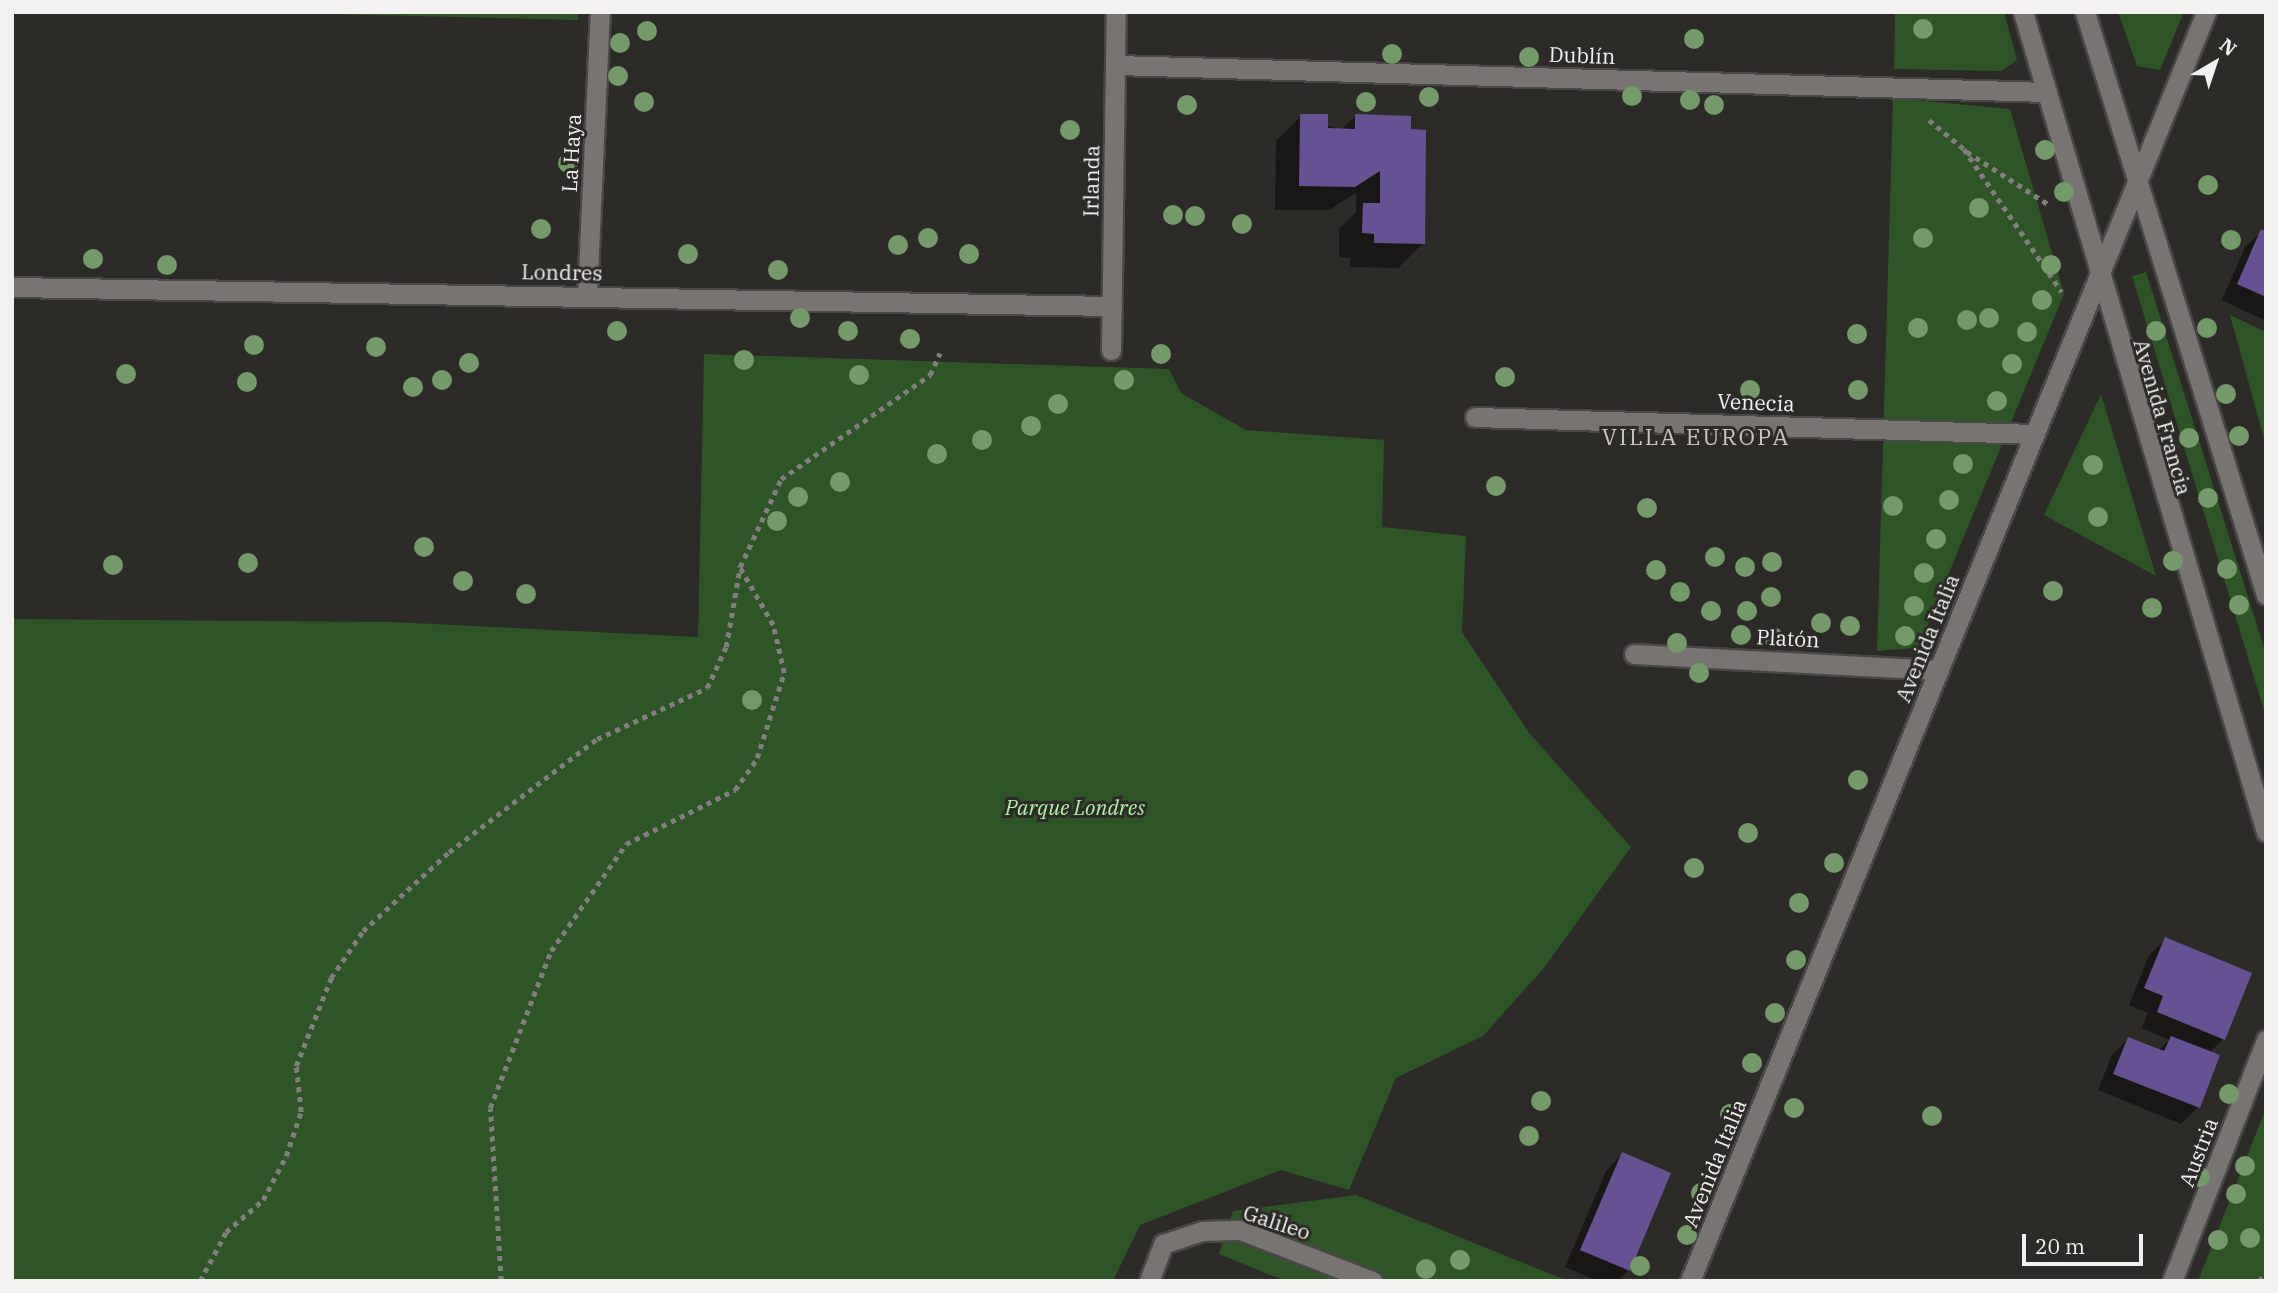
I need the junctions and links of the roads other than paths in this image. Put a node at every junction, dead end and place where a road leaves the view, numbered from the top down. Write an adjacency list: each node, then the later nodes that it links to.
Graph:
1 (600, 12): 11 (street, La Haya)
2 (1116, 12): 6 (street, Irlanda)
3 (2023, 12): 7 (street, Avenida Francia)
4 (2085, 12): 8 (street)
5 (2206, 12): 8 (street, Avenida Italia)
6 (1116, 65): 7 (street, Dublín); 12 (street, Irlanda)
7 (2047, 92): 9 (street, Avenida Francia)
8 (2138, 184): 9 (street, Avenida Italia); 16 (street)
9 (2098, 278): 15 (street, Avenida Italia); 19 (street, Avenida Francia)
10 (12, 287): 11 (street, Londres)
11 (587, 295): 12 (street, Londres)
12 (1112, 306): 13 (street, Irlanda)
13 (1111, 350)
14 (1475, 417): 15 (street, Venecia)
15 (2035, 434): 18 (street, Avenida Italia)
16 (2266, 595)
17 (1634, 654): 18 (street, Platón)
18 (1939, 670): 23 (street, Avenida Italia)
19 (2266, 832)
20 (2266, 1040): 24 (street, Austria)
21 (1149, 1281): 22 (street, Galileo)
22 (1372, 1281)
23 (1690, 1281)
24 (2172, 1281)

